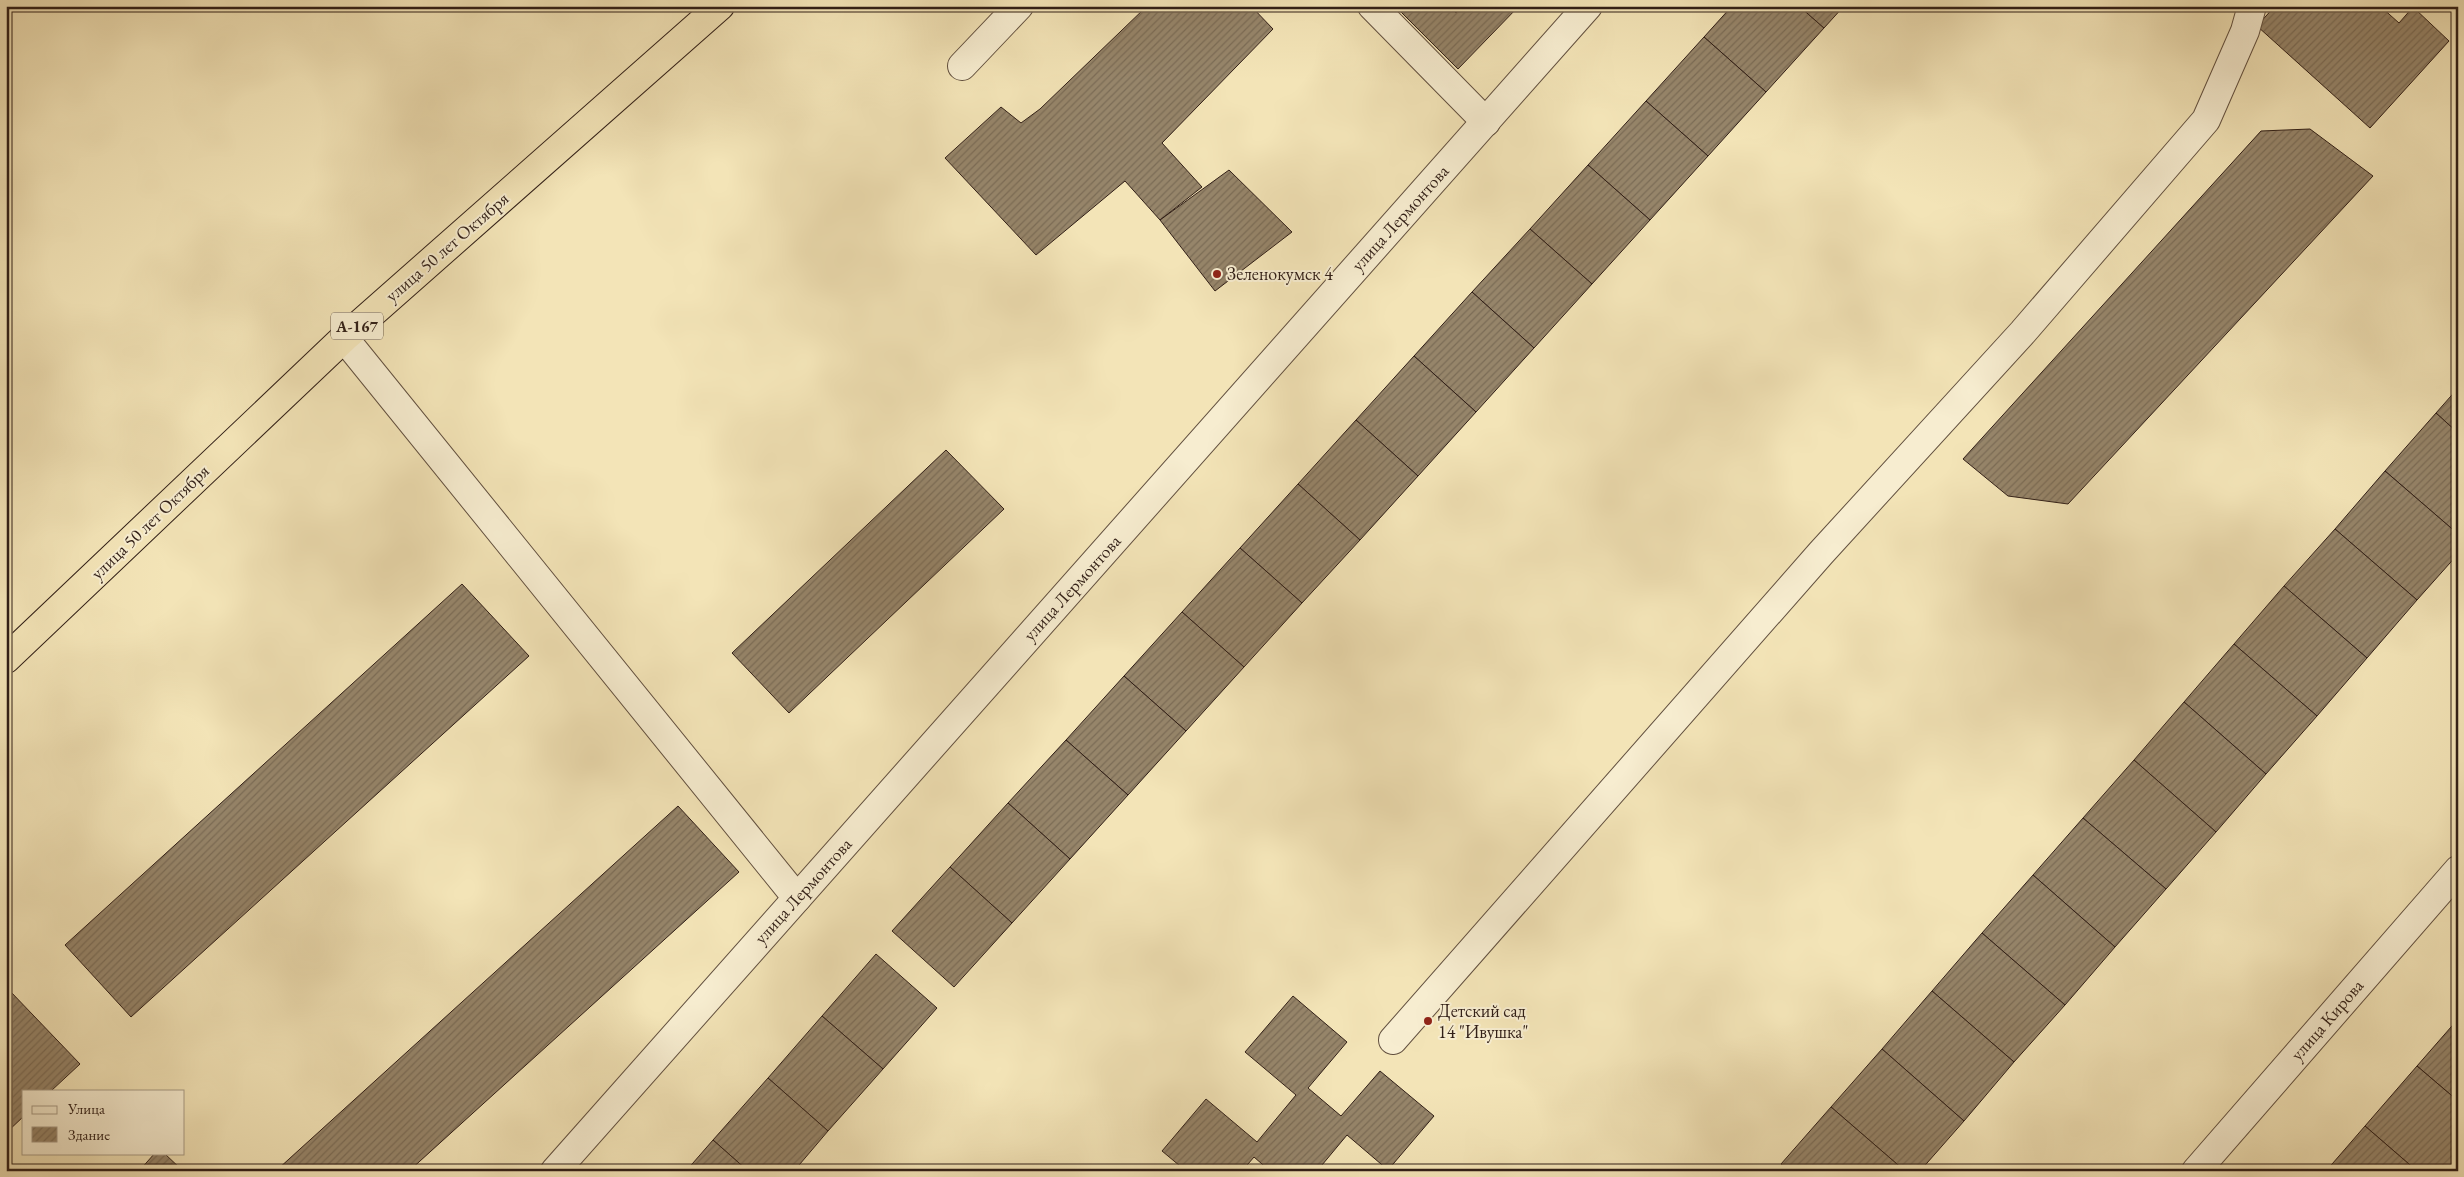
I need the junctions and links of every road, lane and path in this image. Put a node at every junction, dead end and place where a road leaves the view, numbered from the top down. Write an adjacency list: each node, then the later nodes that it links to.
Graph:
1 (720, 6): 8 (highway, улица 50 лет Октября / А-167)
2 (1019, 6): 6 (street)
3 (1372, 6): 7 (street)
4 (1588, 6): 7 (street, улица Лермонтова)
5 (2252, 6): 12 (street)
6 (962, 66)
7 (1486, 122): 11 (street, улица Лермонтова)
8 (344, 338): 9 (highway, улица 50 лет Октября / А-167); 11 (street)
9 (6, 659)
10 (2458, 870): 14 (street, улица Кирова)
11 (797, 898): 13 (street, улица Лермонтова)
12 (1393, 1040)
13 (555, 1171)
14 (2196, 1171)

